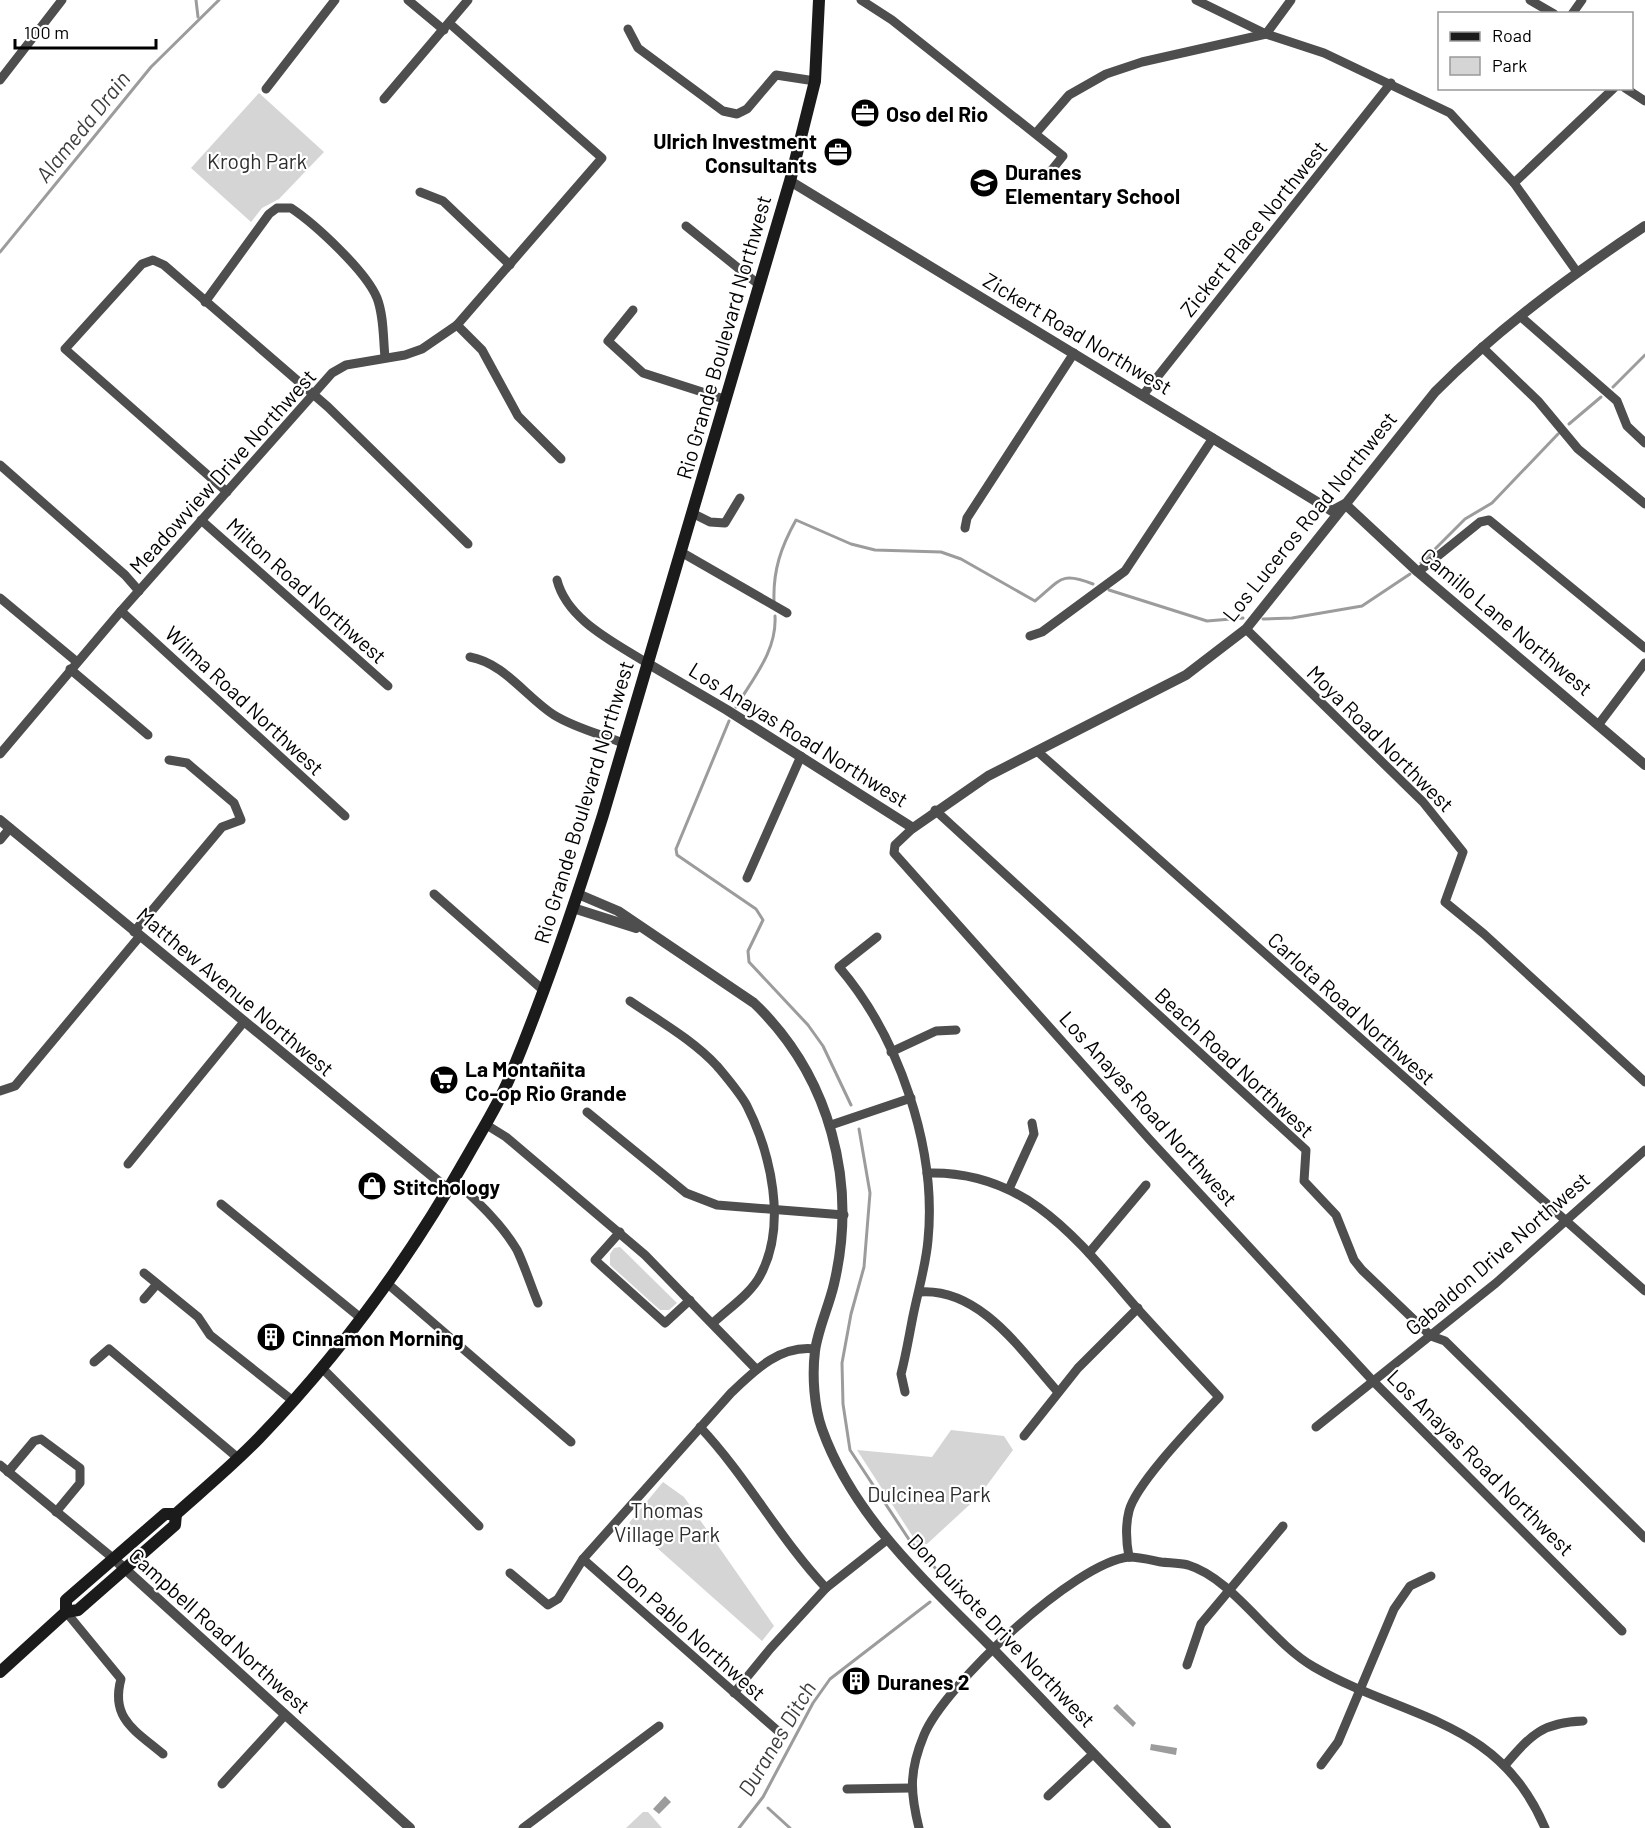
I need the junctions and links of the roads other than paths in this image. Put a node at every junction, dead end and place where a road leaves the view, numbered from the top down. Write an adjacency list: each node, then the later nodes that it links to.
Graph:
1 (62, 0): 14 (street)
2 (335, 0): 17 (street)
3 (408, 0): 11 (street)
4 (468, 0): 11 (street)
5 (819, 0): 15 (main road, Rio Grande Boulevard Northwest)
6 (861, 0): 22 (street)
7 (1196, 0): 13 (street)
8 (1291, 0): 13 (street)
9 (1530, 0): 10 (street)
10 (1551, 12)
11 (446, 27): 20 (street); 29 (street, Meadowview Drive Northwest)
12 (628, 29): 15 (street)
13 (1266, 34): 16 (street); 22 (street)
14 (0, 80)
15 (816, 81): 24 (main road, Rio Grande Boulevard Northwest)
16 (1391, 83): 25 (street); 40 (street, Zickert Place Northwest)
17 (266, 89)
18 (1612, 90): 25 (street)
19 (1628, 90): 21 (street)
20 (384, 99)
21 (1645, 101)
22 (1036, 133): 23 (street)
23 (1046, 177)
24 (790, 181): 31 (main road, Rio Grande Boulevard Northwest); 37 (street, Zickert Road Northwest)
25 (1514, 183): 30 (street)
26 (420, 192): 29 (street)
27 (686, 225): 31 (street)
28 (1645, 226): 30 (street, Los Luceros Road Northwest)
29 (510, 265): 35 (street, Meadowview Drive Northwest)
30 (1577, 272): 34 (street, Los Luceros Road Northwest)
31 (759, 284): 41 (main road, Rio Grande Boulevard Northwest)
32 (205, 302): 38 (street); 39 (street); 46 (street)
33 (633, 310): 41 (street)
34 (1520, 316): 36 (street, Los Luceros Road Northwest); 43 (street)
35 (457, 326): 38 (street, Meadowview Drive Northwest); 44 (street)
36 (1482, 347): 48 (street, Los Luceros Road Northwest); 49 (street)
37 (1074, 353): 40 (street, Zickert Road Northwest); 52 (street)
38 (386, 357): 39 (street, Meadowview Drive Northwest)
39 (312, 394): 46 (street, Meadowview Drive Northwest); 53 (street)
40 (1143, 395): 42 (street, Zickert Road Northwest)
41 (724, 399): 50 (main road, Rio Grande Boulevard Northwest)
42 (1213, 438): 48 (street, Zickert Road Northwest); 62 (street)
43 (1645, 442)
44 (561, 459)
45 (0, 465): 57 (street)
46 (227, 492): 51 (street, Meadowview Drive Northwest)
47 (740, 498): 50 (street)
48 (1345, 504): 55 (street, Camillo Lane Northwest); 61 (street, Los Luceros Road Northwest)
49 (1645, 504)
50 (692, 513): 54 (main road, Rio Grande Boulevard Northwest)
51 (201, 520): 57 (street, Meadowview Drive Northwest); 68 (street, Milton Road Northwest)
52 (965, 528)
53 (468, 544)
54 (681, 552): 60 (street); 65 (main road, Rio Grande Boulevard Northwest)
55 (1418, 572): 63 (street); 69 (street, Camillo Lane Northwest)
56 (557, 580): 65 (street)
57 (139, 591): 59 (street, Meadowview Drive Northwest)
58 (0, 598): 67 (street)
59 (121, 611): 67 (street, Meadowview Drive Northwest); 78 (street, Wilma Road Northwest)
60 (786, 613)
61 (1246, 629): 72 (street, Los Luceros Road Northwest); 95 (street, Moya Road Northwest)
62 (1030, 636)
63 (1645, 648)
64 (470, 657): 71 (street)
65 (647, 663): 71 (main road, Rio Grande Boulevard Northwest); 74 (street, Los Anayas Road Northwest)
66 (1645, 663): 69 (street)
67 (74, 666): 70 (street); 73 (street, Meadowview Drive Northwest)
68 (388, 686)
69 (1599, 724): 76 (street, Camillo Lane Northwest)
70 (148, 735)
71 (623, 742): 85 (main road, Rio Grande Boulevard Northwest)
72 (1037, 751): 77 (street, Los Luceros Road Northwest); 111 (street, Carlota Road Northwest)
73 (0, 754)
74 (801, 756): 81 (street, Los Anayas Road Northwest); 83 (street)
75 (169, 760): 88 (street)
76 (1645, 765)
77 (934, 810): 81 (street, Los Luceros Road Northwest); 125 (street, Beach Road Northwest)
78 (345, 816)
79 (0, 820): 80 (street, Matthew Avenue Northwest)
80 (10, 828): 82 (street); 88 (street, Matthew Avenue Northwest)
81 (913, 828): 130 (street, Los Anayas Road Northwest)
82 (0, 840)
83 (747, 878)
84 (434, 894): 90 (street)
85 (578, 894): 86 (main road, Rio Grande Boulevard Northwest); 87 (street)
86 (573, 908): 87 (street); 90 (main road, Rio Grande Boulevard Northwest)
87 (639, 928): 101 (street, Don Quixote Drive Northwest)
88 (137, 934): 92 (street, Matthew Avenue Northwest); 96 (street)
89 (877, 937): 94 (street)
90 (543, 990): 100 (main road, Rio Grande Boulevard Northwest)
91 (630, 1001): 109 (street)
92 (243, 1023): 103 (street); 105 (street, Matthew Avenue Northwest)
93 (956, 1030): 94 (street)
94 (891, 1052): 97 (street)
95 (1645, 1082)
96 (0, 1091)
97 (911, 1098): 101 (street); 104 (street)
98 (587, 1112): 109 (street)
99 (1032, 1123): 107 (street)
100 (486, 1124): 105 (main road, Rio Grande Boulevard Northwest); 112 (street)
101 (831, 1125): 110 (street, Don Quixote Drive Northwest)
102 (1645, 1150): 111 (street, Gabaldon Drive Northwest)
103 (128, 1164)
104 (927, 1173): 107 (street); 118 (street)
105 (451, 1185): 116 (main road, Rio Grande Boulevard Northwest); 121 (street, Matthew Avenue Northwest)
106 (1146, 1185): 113 (street)
107 (1009, 1189): 113 (street)
108 (221, 1204): 123 (street)
109 (774, 1211): 110 (street); 124 (street)
110 (844, 1215): 126 (street, Don Quixote Drive Northwest)
111 (1565, 1221): 117 (street, Carlota Road Northwest); 125 (street, Gabaldon Drive Northwest)
112 (620, 1232): 120 (street); 120 (street)
113 (1089, 1253): 122 (street)
114 (144, 1273): 115 (street)
115 (157, 1284): 119 (street); 133 (street)
116 (388, 1284): 123 (main road, Rio Grande Boulevard Northwest); 137 (street)
117 (1645, 1291)
118 (920, 1292): 131 (street); 132 (street)
119 (144, 1299)
120 (690, 1300): 124 (street)
121 (538, 1303)
122 (1138, 1308): 132 (street); 146 (street)
123 (362, 1318): 128 (main road, Rio Grande Boulevard Northwest)
124 (713, 1323): 129 (street)
125 (1431, 1335): 130 (street, Gabaldon Drive Northwest); 144 (street, Beach Road Northwest)
126 (815, 1349): 129 (street); 145 (street, Don Quixote Drive Northwest)
127 (94, 1362): 138 (street)
128 (322, 1368): 133 (main road, Rio Grande Boulevard Northwest); 142 (street)
129 (756, 1369): 134 (street)
130 (1372, 1381): 135 (street, Gabaldon Drive Northwest); 155 (street, Los Anayas Road Northwest)
131 (905, 1392)
132 (1058, 1392): 136 (street)
133 (293, 1401): 138 (main road, Rio Grande Boulevard Northwest)
134 (700, 1427): 148 (street); 152 (street)
135 (1316, 1427)
136 (1024, 1436)
137 (571, 1442)
138 (238, 1458): 141 (main road, Rio Grande Boulevard Northwest)
139 (4, 1468): 140 (street, Campbell Road Northwest); 140 (street)
140 (56, 1512): 147 (street, Campbell Road Northwest)
141 (176, 1514): 147 (main road, Rio Grande Boulevard Northwest); 149 (main road, Rio Grande Boulevard Northwest)
142 (478, 1526)
143 (1283, 1526): 153 (street)
144 (1645, 1538)
145 (888, 1539): 152 (street); 156 (street, Don Quixote Drive Northwest)
146 (1129, 1557): 153 (street); 156 (street)
147 (114, 1559): 149 (street, Campbell Road Northwest); 154 (main road, Rio Grande Boulevard Northwest)
148 (583, 1559): 150 (street); 160 (street, Don Pablo Northwest)
149 (124, 1569): 154 (main road, Rio Grande Boulevard Northwest); 161 (street, Campbell Road Northwest)
150 (510, 1573)
151 (1431, 1576): 159 (street)
152 (826, 1588): 160 (street)
153 (1229, 1589): 157 (street); 159 (street)
154 (66, 1612): 158 (main road, Rio Grande Boulevard Northwest); 165 (street)
155 (1622, 1631)
156 (994, 1650): 166 (street, Don Quixote Drive Northwest); 170 (street)
157 (1187, 1665)
158 (0, 1672)
159 (1359, 1689): 167 (street); 168 (street)
160 (734, 1693): 164 (street, Don Pablo Northwest)
161 (285, 1715): 169 (street); 173 (street, Campbell Road Northwest)
162 (1583, 1721): 167 (street)
163 (659, 1726): 174 (street)
164 (778, 1731)
165 (163, 1754)
166 (1093, 1754): 172 (street); 176 (street, Don Quixote Drive Northwest)
167 (1506, 1764): 177 (street)
168 (1321, 1765)
169 (222, 1784)
170 (910, 1788): 171 (street); 175 (street)
171 (847, 1789)
172 (1048, 1796)
173 (410, 1828)
174 (523, 1828)
175 (919, 1828)
176 (1166, 1828)
177 (1545, 1828)

